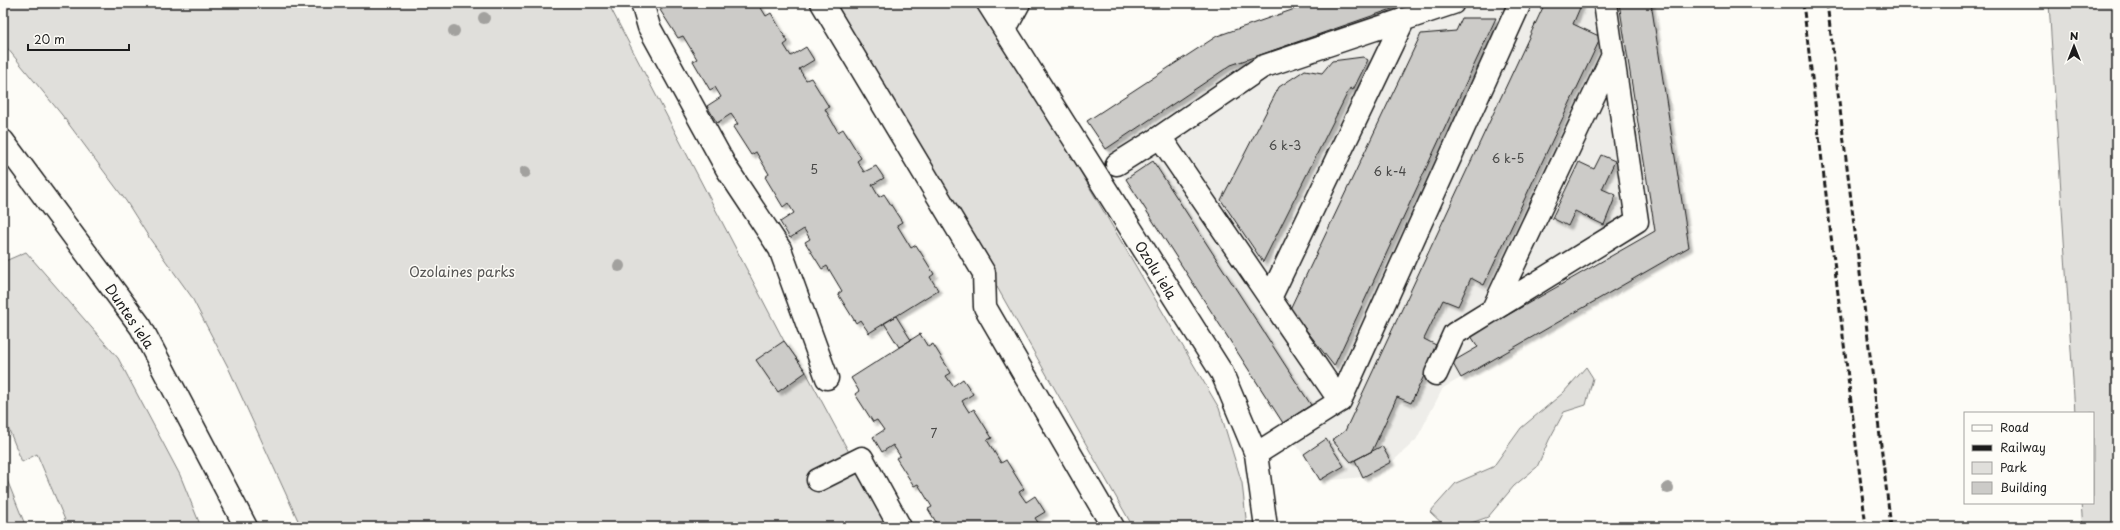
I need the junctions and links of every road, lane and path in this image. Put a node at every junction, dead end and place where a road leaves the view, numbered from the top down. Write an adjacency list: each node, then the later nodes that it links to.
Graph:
1 (642, 3): 17 (street)
2 (822, 3): 23 (street)
3 (988, 3): 9 (street, Ozolu iela)
4 (1019, 3): 9 (street)
5 (1453, 3): 8 (street)
6 (1520, 3): 18 (street)
7 (1605, 3): 10 (street)
8 (1404, 19): 11 (street); 14 (street)
9 (1004, 30): 19 (street, Ozolu iela)
10 (1613, 55): 15 (street); 15 (street)
11 (1160, 137): 13 (street); 14 (street)
12 (3, 141): 21 (street, Duntes iela)
13 (1117, 164)
14 (1270, 298): 18 (street)
15 (1492, 311): 16 (street)
16 (1436, 374)
17 (827, 378)
18 (1340, 401): 19 (street)
19 (1256, 454): 24 (street, Ozolu iela)
20 (818, 480): 22 (street)
21 (246, 527)
22 (900, 527)
23 (1113, 527)
24 (1266, 527)

